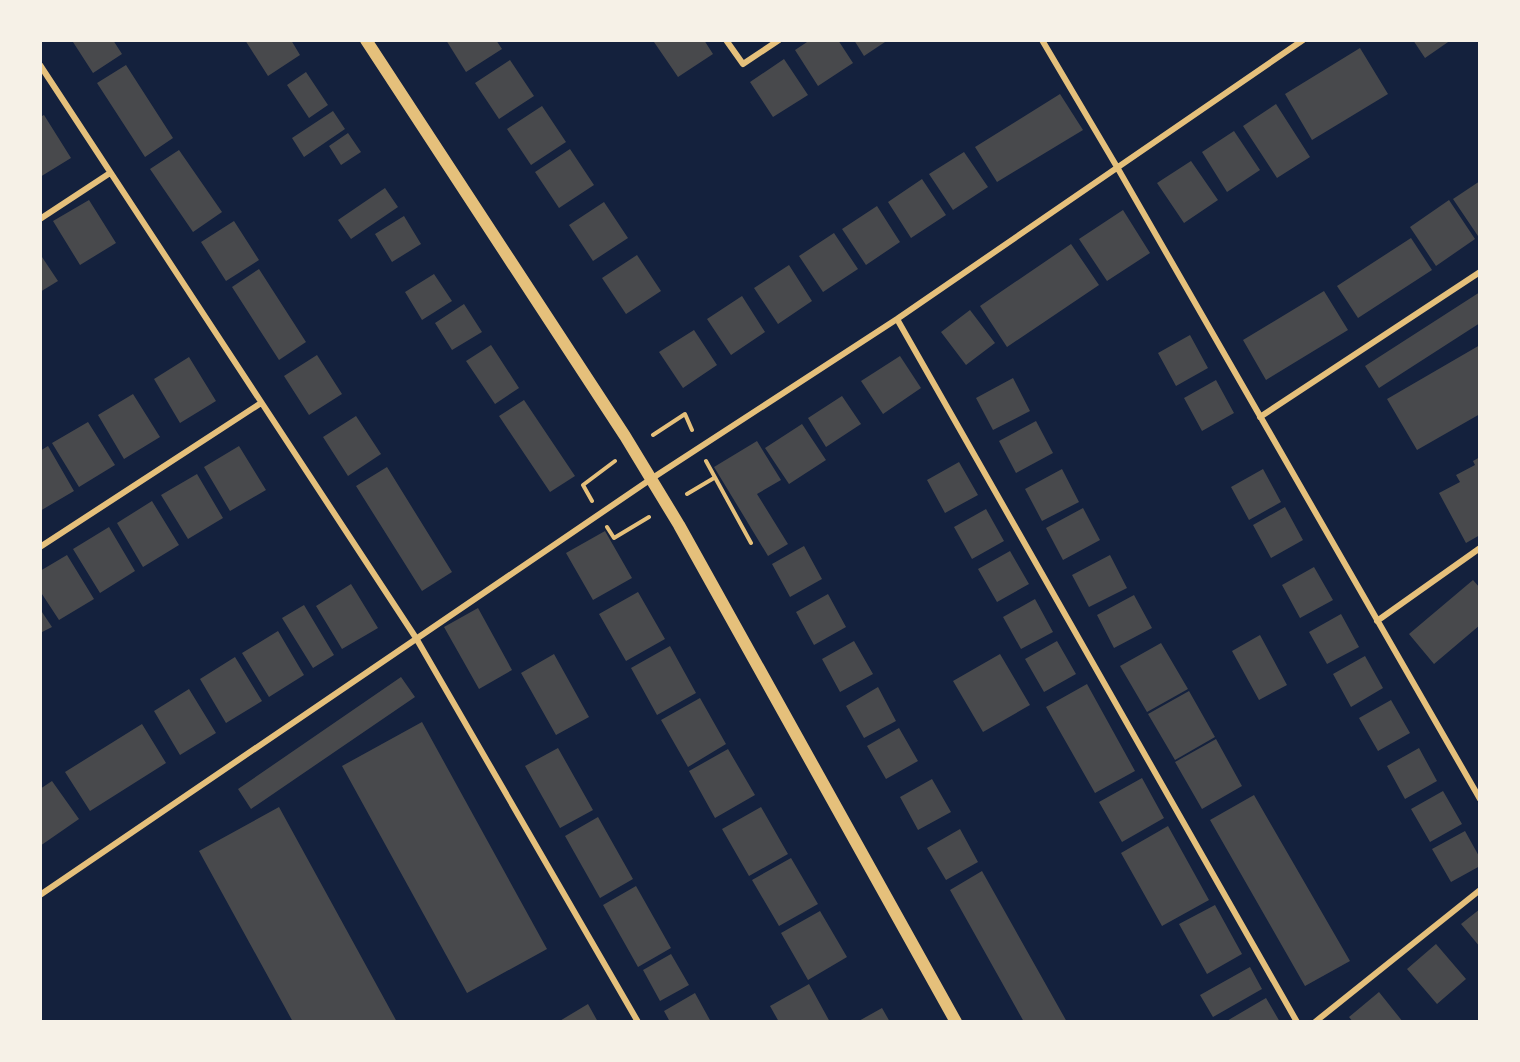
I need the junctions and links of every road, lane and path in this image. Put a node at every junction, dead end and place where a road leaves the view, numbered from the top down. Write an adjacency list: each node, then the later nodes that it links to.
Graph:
1 (366, 40): 19 (main road)
2 (726, 40): 3 (street)
3 (778, 40)
4 (1042, 40): 7 (street)
5 (1303, 40): 7 (street)
6 (40, 65): 8 (street)
7 (1117, 168): 11 (street); 13 (street)
8 (110, 173): 9 (street); 12 (street)
9 (40, 219)
10 (1479, 272): 13 (street)
11 (897, 319): 19 (street); 34 (street)
12 (261, 403): 25 (street); 28 (street)
13 (1260, 417): 27 (street)
14 (692, 430): 15 (path)
15 (653, 435)
16 (615, 461): 21 (path)
17 (706, 461): 18 (path)
18 (714, 478): 20 (path); 24 (path)
19 (651, 479): 28 (street); 33 (main road)
20 (687, 494)
21 (594, 505)
22 (649, 518): 23 (path)
23 (607, 526)
24 (751, 543)
25 (40, 547)
26 (1479, 548): 27 (street)
27 (1377, 621): 29 (street)
28 (416, 638): 31 (street); 32 (street)
29 (1479, 799)
30 (1479, 890): 35 (street)
31 (40, 895)
32 (638, 1022)
33 (956, 1022)
34 (1298, 1022)
35 (1315, 1022)

